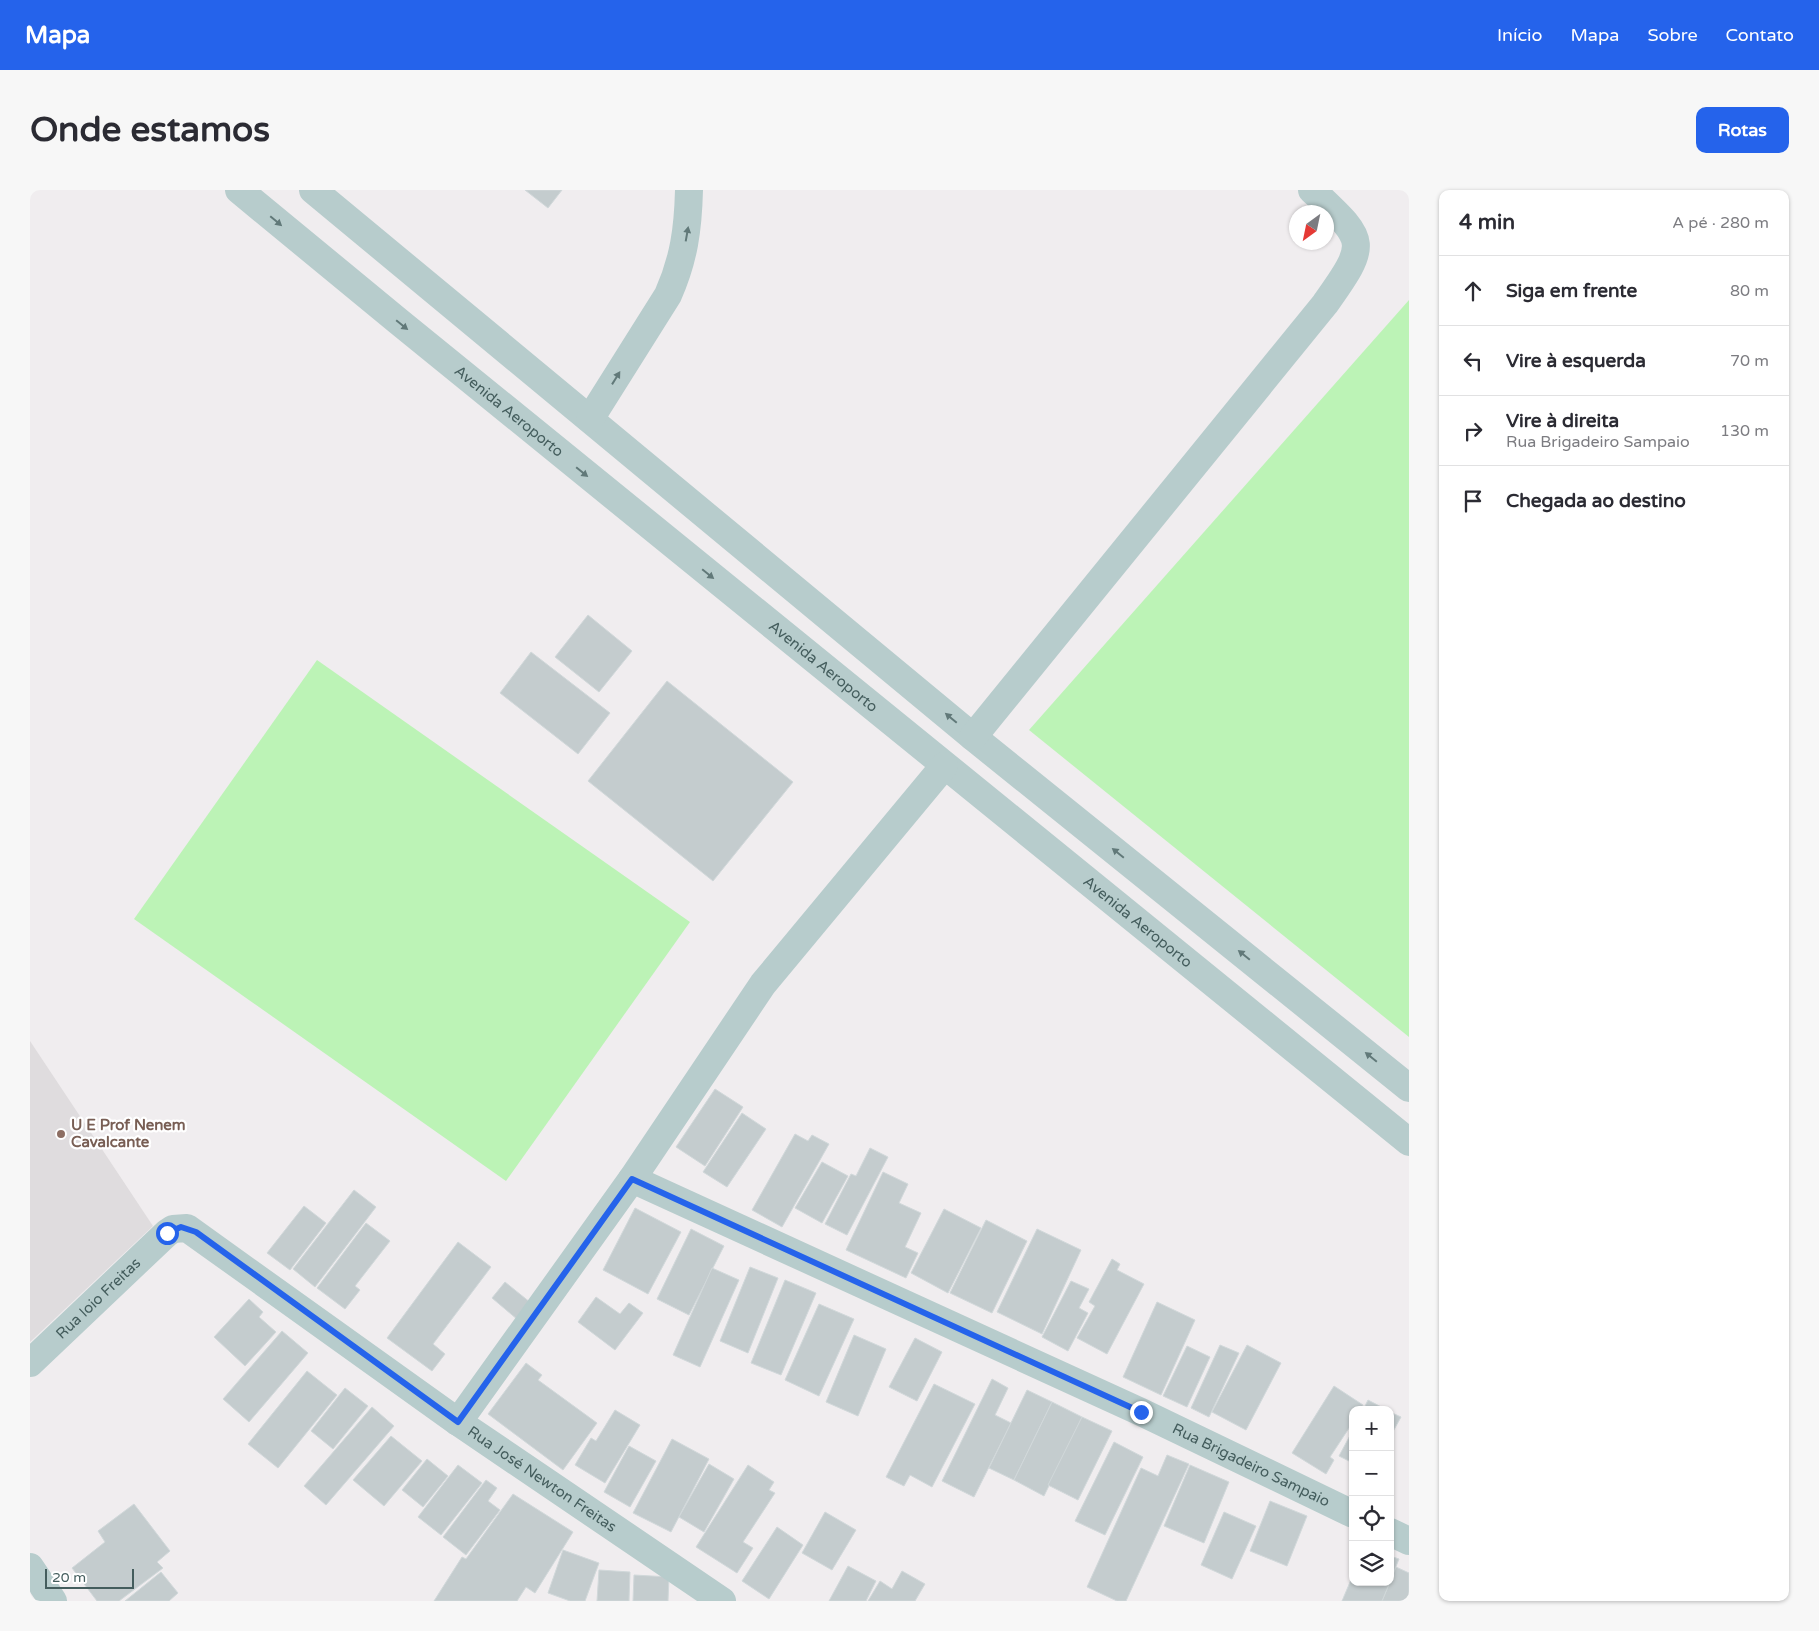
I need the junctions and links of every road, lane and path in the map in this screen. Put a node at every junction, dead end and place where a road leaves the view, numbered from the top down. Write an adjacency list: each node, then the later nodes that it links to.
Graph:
1 (239, 190): 7 (street, Avenida Aeroporto, one-way to 7)
2 (313, 190): 5 (street)
3 (689, 190): 5 (street, one-way to 3)
4 (1312, 190): 6 (street)
5 (590, 419): 6 (street, one-way to 5)
6 (973, 737): 8 (street, one-way to 6)
7 (944, 766): 9 (street, Avenida Aeroporto); 10 (street)
8 (1409, 1088)
9 (1409, 1142)
10 (632, 1179): 13 (street); 14 (street, Rua Brigadeiro Sampaio)
11 (167, 1233): 12 (street, Rua Ioio Freitas); 13 (street, Rua José Newton Freitas)
12 (30, 1363)
13 (458, 1422): 19 (street, Rua José Newton Freitas)
14 (1349, 1512)
15 (1394, 1534): 16 (street)
16 (1409, 1541)
17 (30, 1566): 18 (street)
18 (53, 1601)
19 (722, 1601)

